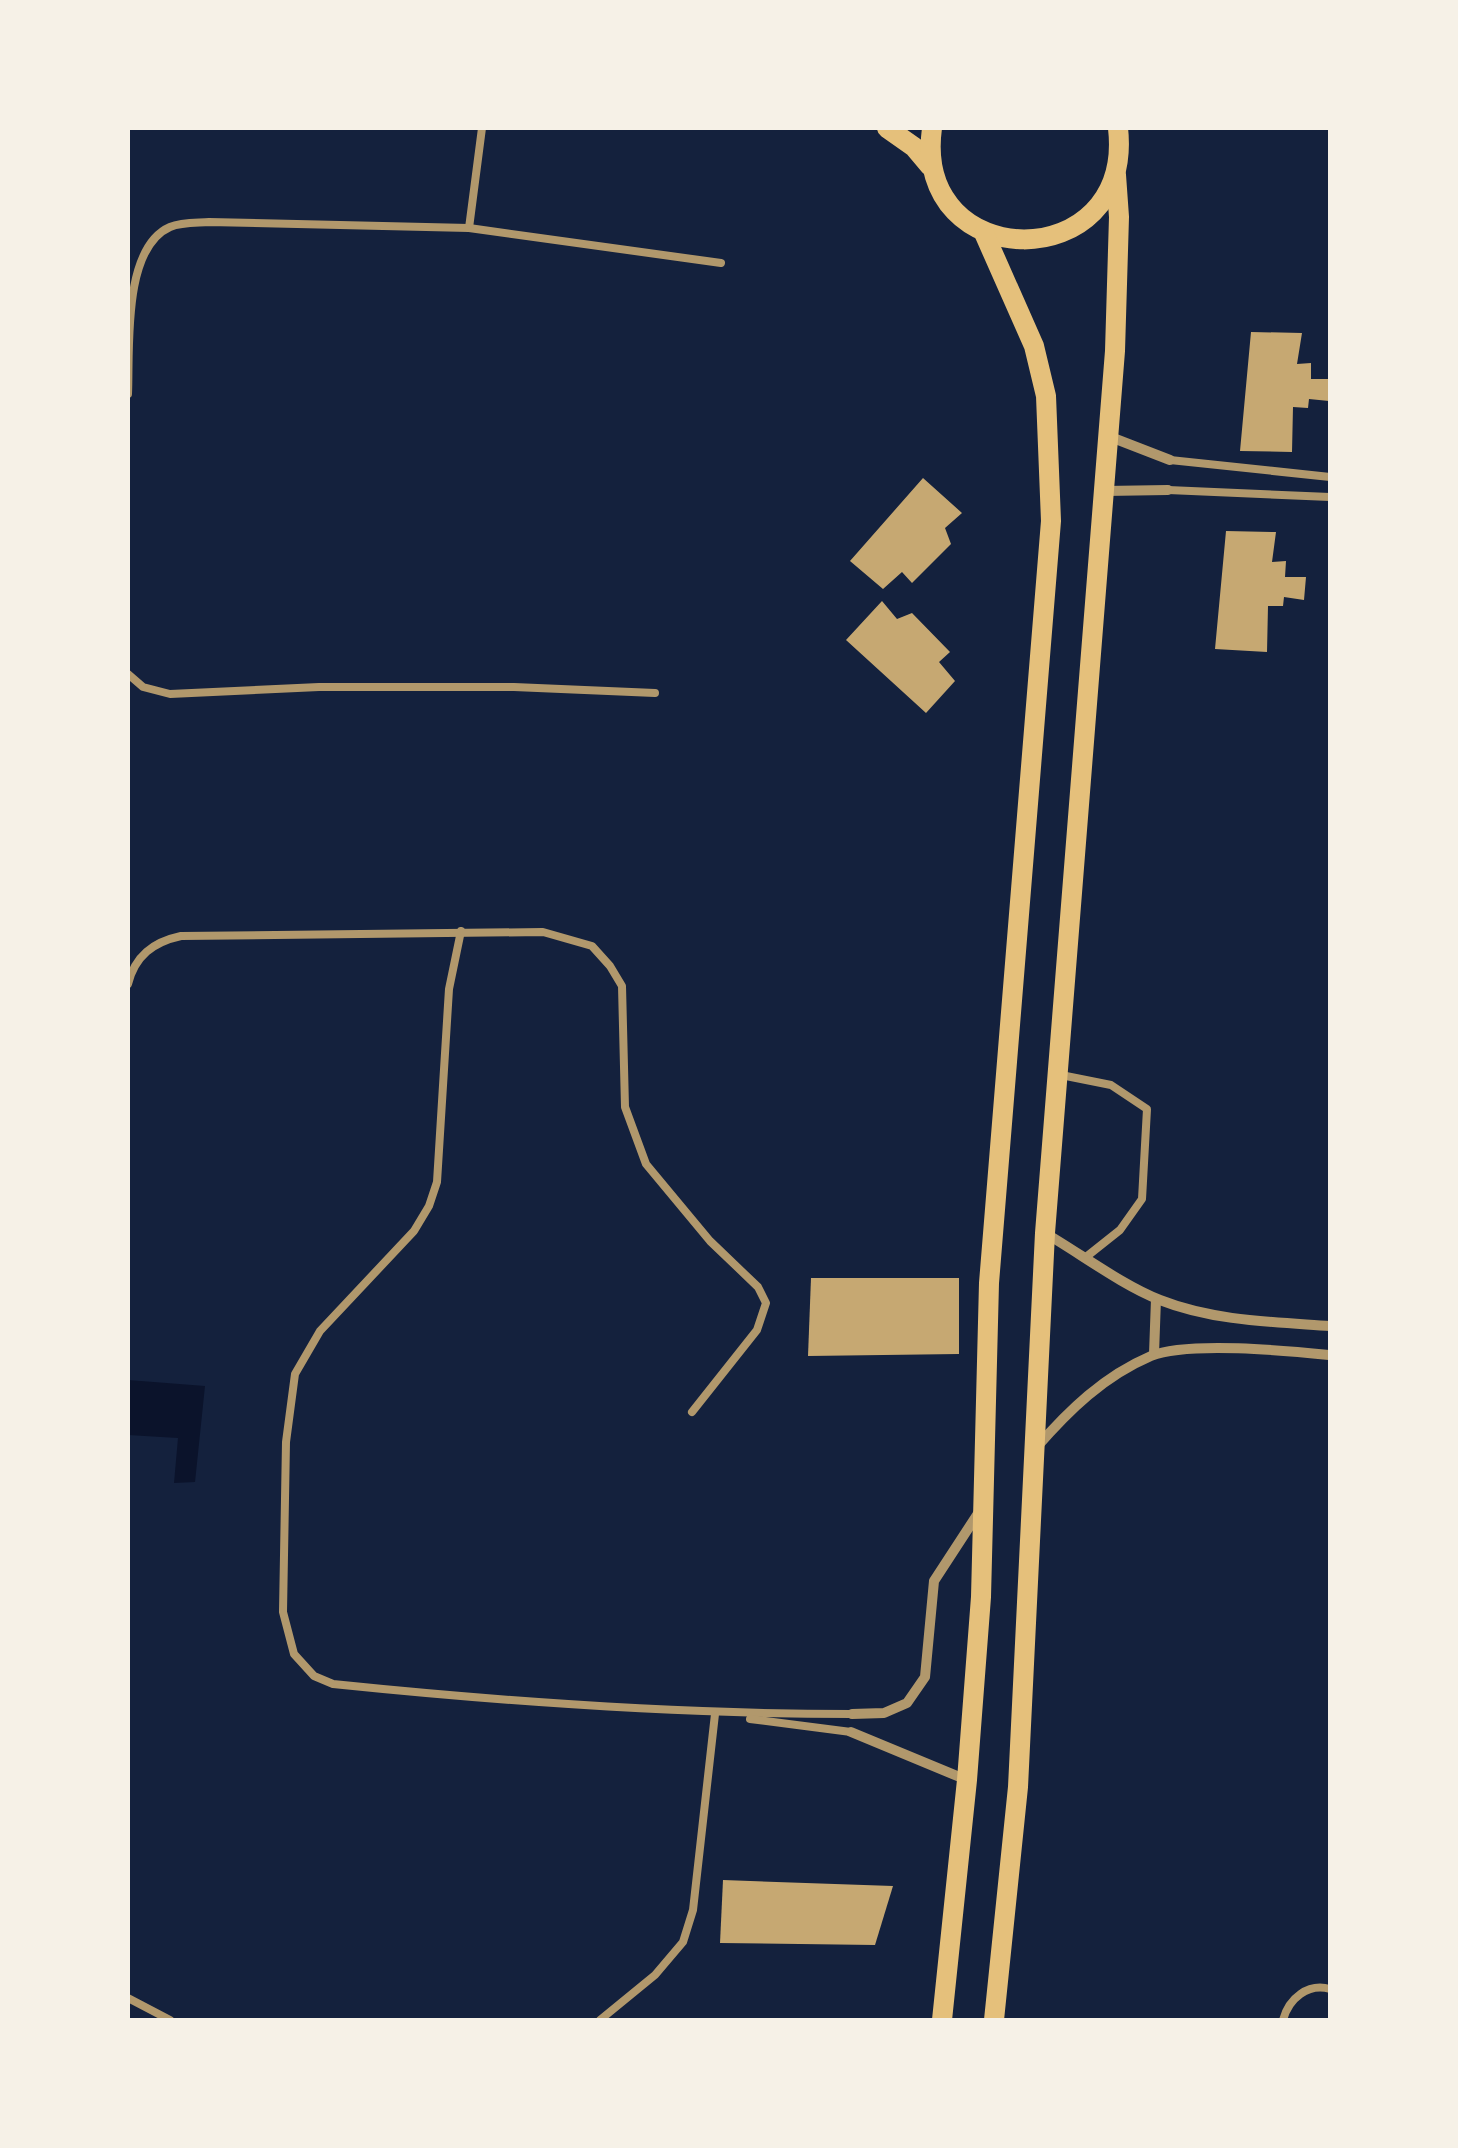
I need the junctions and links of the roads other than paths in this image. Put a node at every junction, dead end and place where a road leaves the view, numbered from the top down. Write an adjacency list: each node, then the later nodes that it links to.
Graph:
1 (482, 128): 7 (lane)
2 (888, 128): 5 (main road)
3 (932, 128): 5 (main road)
4 (1118, 128): 6 (main road)
5 (932, 169): 8 (main road)
6 (1116, 175): 8 (main road); 11 (main road)
7 (469, 228): 9 (lane); 10 (lane)
8 (984, 233): 30 (main road)
9 (721, 263)
10 (128, 394)
11 (1108, 436): 12 (street); 15 (main road)
12 (1170, 460): 13 (lane)
13 (1330, 477)
14 (1168, 490): 15 (street); 16 (lane)
15 (1104, 491): 21 (main road)
16 (1330, 497)
17 (128, 674): 18 (lane)
18 (655, 693)
19 (462, 931): 20 (lane); 28 (lane); 31 (lane)
20 (128, 984)
21 (1058, 1074): 22 (main road); 23 (lane)
22 (1044, 1233): 23 (street); 29 (main road)
23 (1086, 1257): 24 (street)
24 (1156, 1299): 25 (street); 26 (street)
25 (1330, 1326)
26 (1154, 1354): 27 (street); 29 (street)
27 (1330, 1355)
28 (692, 1412)
29 (1033, 1452): 40 (main road)
30 (982, 1507): 32 (street); 34 (main road)
31 (715, 1714): 32 (lane); 33 (lane); 38 (lane)
32 (852, 1714)
33 (851, 1732): 34 (street)
34 (967, 1780): 39 (main road)
35 (1330, 1989): 41 (lane)
36 (128, 1998): 37 (lane)
37 (170, 2020)
38 (600, 2020)
39 (942, 2020)
40 (994, 2020)
41 (1283, 2020)

